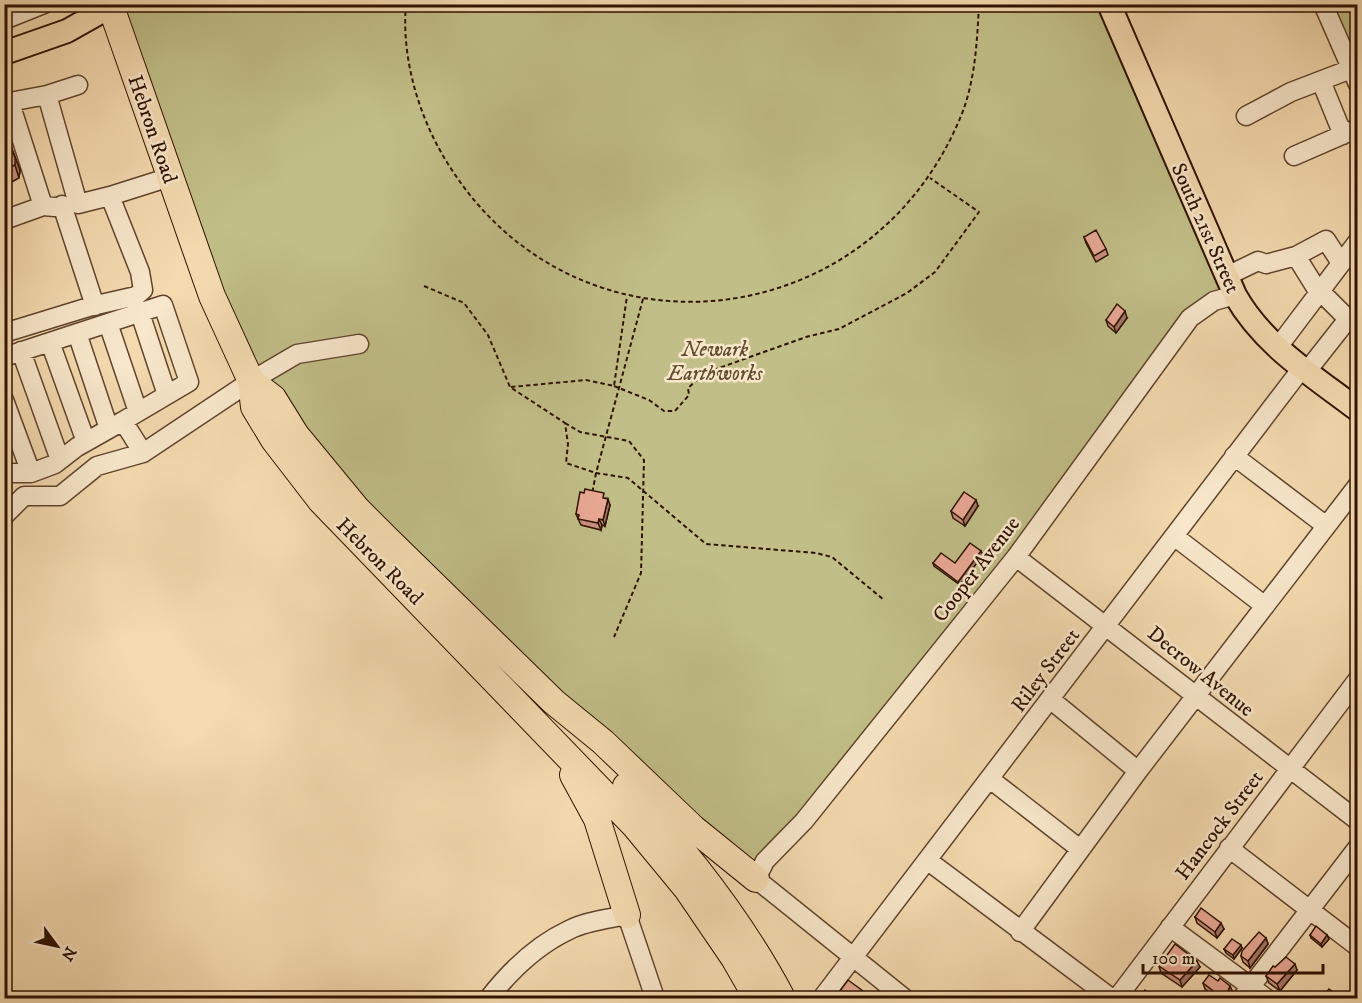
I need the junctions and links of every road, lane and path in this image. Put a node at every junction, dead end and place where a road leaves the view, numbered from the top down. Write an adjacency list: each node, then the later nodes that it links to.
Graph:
1 (44, 4): 7 (street)
2 (406, 4): 29 (path)
3 (979, 4): 18 (path)
4 (1109, 4): 27 (main road, South 21st Street)
5 (1323, 4): 9 (street)
6 (111, 6): 8 (main road); 17 (highway, Hebron Road)
7 (4, 20)
8 (4, 53)
9 (1354, 76): 10 (street)
10 (1321, 81): 14 (street); 15 (street)
11 (78, 85): 12 (street)
12 (47, 95): 13 (street); 20 (street)
13 (7, 103): 21 (street)
14 (1246, 116)
15 (1350, 131): 16 (street)
16 (1294, 156)
17 (170, 177): 19 (street); 41 (highway, Hebron Road)
18 (929, 178): 30 (path); 44 (path)
19 (110, 196): 20 (street); 31 (street)
20 (70, 204): 21 (street); 31 (street)
21 (43, 206): 22 (street)
22 (4, 220)
23 (1358, 241): 25 (street)
24 (1296, 256): 25 (street, Cooper Avenue); 27 (street, Cooper Avenue); 28 (street)
25 (1341, 263): 28 (street)
26 (424, 286): 43 (path)
27 (1231, 286): 38 (main road, South 21st Street); 64 (street, Cooper Avenue)
28 (1319, 292): 38 (street); 40 (street, Riley Street)
29 (627, 296): 30 (path); 42 (path)
30 (643, 299): 44 (path)
31 (95, 306): 34 (street)
32 (140, 312): 33 (street); 45 (street); 45 (street)
33 (108, 323): 35 (street); 48 (street)
34 (4, 333)
35 (77, 333): 36 (street); 48 (street)
36 (50, 342): 39 (street); 51 (street)
37 (359, 344): 41 (street)
38 (1278, 347): 40 (main road, South 21st Street)
39 (13, 354): 54 (street)
40 (1304, 369): 47 (main road, South 21st Street); 53 (street, Riley Street)
41 (251, 381): 52 (street); 72 (highway, Hebron Road); 73 (highway, Hebron Road)
42 (614, 386): 43 (path); 44 (path)
43 (510, 387): 49 (path)
44 (618, 387): 50 (path)
45 (167, 395): 48 (street)
46 (4, 400): 56 (street)
47 (1358, 410)
48 (124, 421): 51 (street); 52 (street)
49 (565, 423): 50 (path); 57 (path)
50 (604, 435): 57 (path); 59 (path)
51 (86, 442): 54 (street)
52 (143, 453): 61 (street)
53 (1234, 456): 62 (street); 63 (street, Riley Street)
54 (60, 460): 56 (street)
55 (4, 473): 56 (street)
56 (31, 473)
57 (596, 473): 59 (path); 60 (path)
58 (1358, 485): 62 (street)
59 (644, 488): 65 (path); 68 (path)
60 (591, 496)
61 (4, 516)
62 (1325, 525): 66 (street)
63 (1174, 536): 66 (street); 67 (street, Riley Street)
64 (1016, 557): 67 (street, Decrow Avenue); 82 (street, Cooper Avenue)
65 (884, 600)
66 (1265, 606): 70 (street)
67 (1107, 625): 70 (street, Decrow Avenue); 71 (street, Riley Street)
68 (614, 637)
69 (1355, 689): 74 (street, Hancock Street)
70 (1195, 696): 74 (street, Decrow Avenue); 75 (street)
71 (1050, 699): 75 (street); 76 (street, Riley Street)
72 (554, 702): 82 (highway); 93 (highway)
73 (537, 723): 84 (highway); 92 (highway)
74 (1288, 769): 77 (street, Decrow Avenue); 78 (street, Hancock Street)
75 (1138, 771): 80 (street)
76 (990, 779): 80 (street); 81 (street, Riley Street)
77 (1358, 821)
78 (1229, 848): 83 (street); 85 (street, Hancock Street)
79 (1358, 848): 83 (street)
80 (1080, 849): 86 (street)
81 (927, 860): 86 (street); 88 (street, Riley Street)
82 (756, 879): 88 (street)
83 (1310, 911): 87 (street); 89 (street)
84 (627, 915): 90 (street); 91 (street)
85 (1170, 927): 89 (street); 97 (street, Hancock Street)
86 (1020, 932): 96 (street)
87 (1358, 946)
88 (851, 958): 94 (street, Riley Street); 95 (street)
89 (1253, 995)
90 (489, 999)
91 (655, 999)
92 (757, 999)
93 (782, 999)
94 (822, 999)
95 (904, 999)
96 (1111, 999)
97 (1117, 999)

